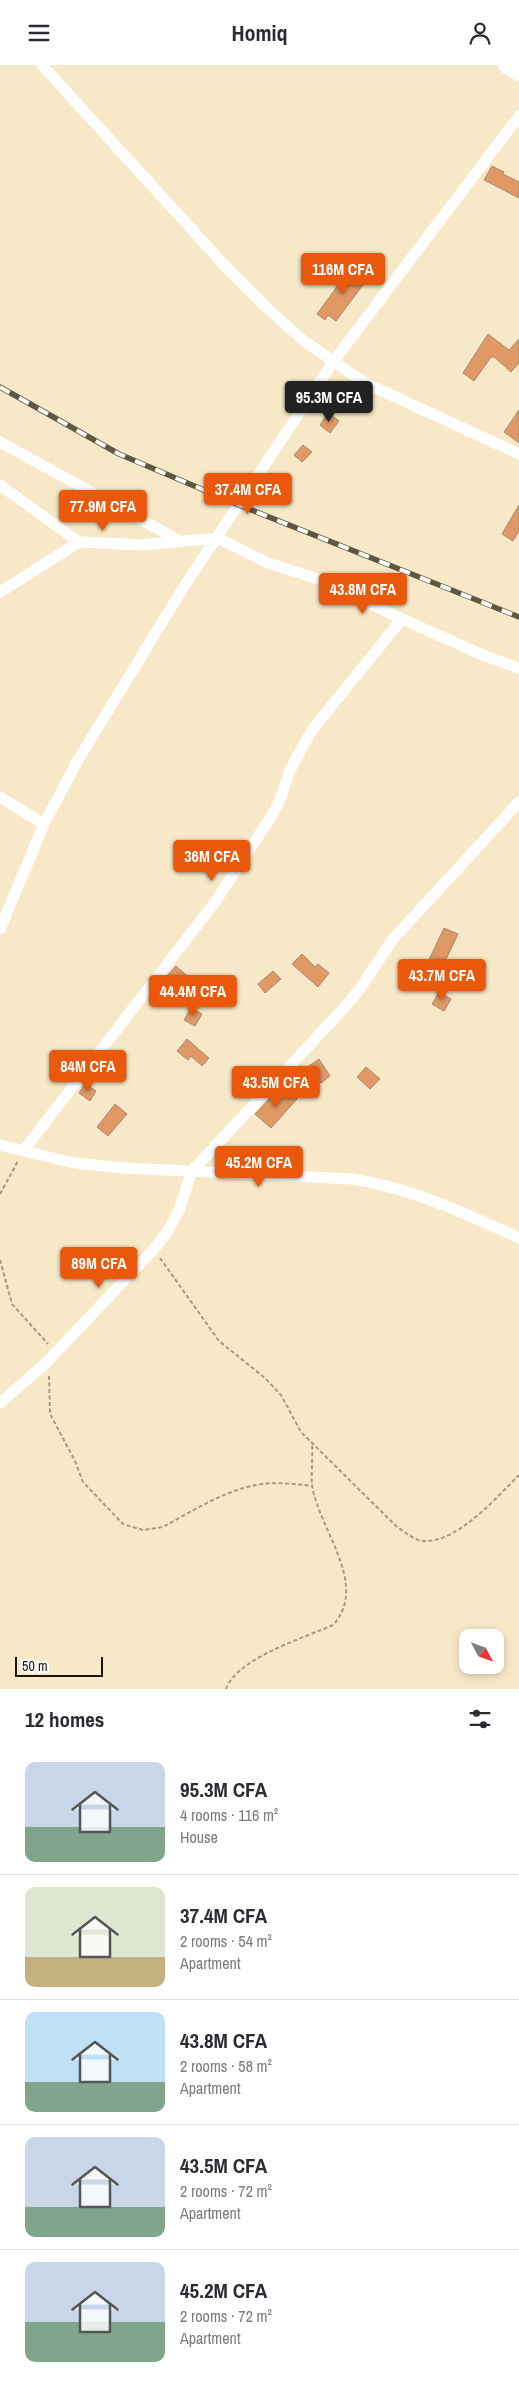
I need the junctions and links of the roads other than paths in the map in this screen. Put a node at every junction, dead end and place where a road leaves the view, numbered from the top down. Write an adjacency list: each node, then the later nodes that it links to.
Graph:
1 (42, 65): 5 (street)
2 (507, 65): 3 (main road)
3 (519, 72)
4 (519, 117): 5 (street)
5 (333, 362): 7 (street); 9 (street)
6 (0, 442): 10 (street)
7 (519, 454)
8 (0, 485): 11 (street)
9 (217, 538): 10 (street); 13 (street); 17 (street)
10 (180, 541): 11 (street)
11 (79, 543): 12 (street)
12 (0, 592)
13 (402, 619): 14 (street); 20 (street)
14 (519, 668)
15 (0, 797): 17 (street)
16 (519, 802): 21 (street)
17 (44, 824): 18 (street)
18 (0, 929)
19 (0, 1145): 20 (street)
20 (24, 1150): 21 (street)
21 (192, 1171): 22 (street); 23 (street)
22 (519, 1237)
23 (0, 1403)

